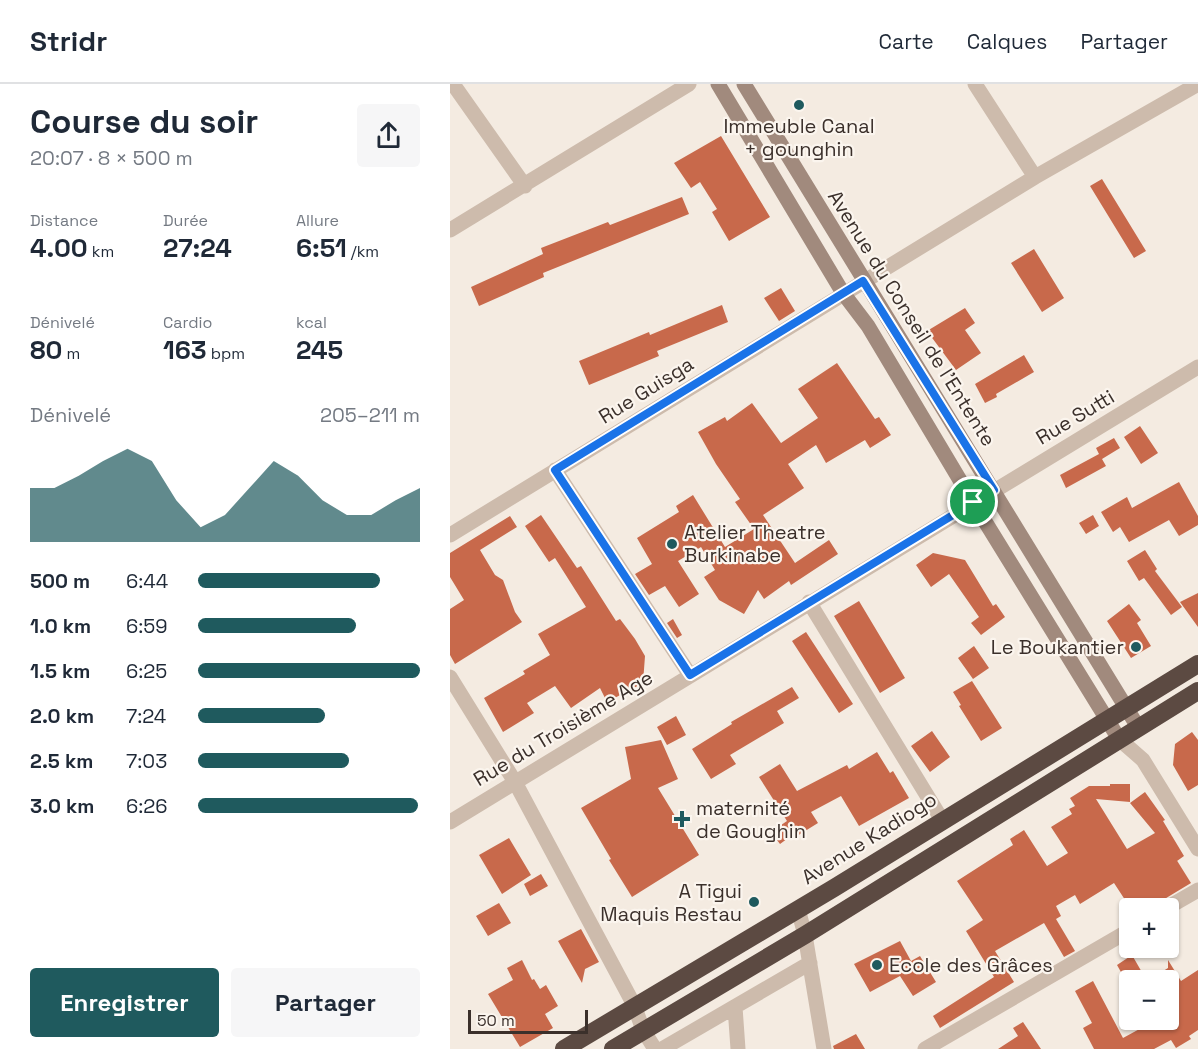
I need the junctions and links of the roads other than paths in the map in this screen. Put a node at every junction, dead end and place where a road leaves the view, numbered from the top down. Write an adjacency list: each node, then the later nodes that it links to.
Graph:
1 (453, 84): 8 (street)
2 (689, 84): 8 (street)
3 (718, 84): 11 (street)
4 (744, 84): 10 (street, Avenue du Conseil de l'Entente)
5 (975, 84): 7 (street)
6 (1194, 89): 7 (street, Rue Guisga)
7 (1035, 177): 10 (street, Rue Guisga)
8 (525, 186): 9 (street)
9 (450, 230)
10 (863, 281): 11 (street, Rue Guisga); 14 (street, Avenue du Conseil de l'Entente)
11 (843, 293): 13 (street, Rue Guisga); 15 (street)
12 (1198, 367): 14 (street, Rue Sutti)
13 (555, 470): 16 (street, Rue Guisga); 19 (street)
14 (994, 490): 15 (street, Rue Sutti); 22 (street, Avenue du Conseil de l'Entente)
15 (973, 502): 17 (street, Rue du Troisième Age); 23 (street)
16 (450, 535)
17 (809, 602): 19 (street, Rue du Troisième Age); 28 (street)
18 (1198, 664): 22 (highway, Avenue Kadiogo)
19 (690, 675): 27 (street, Rue du Troisième Age)
20 (450, 677): 27 (street)
21 (1198, 691): 24 (highway)
22 (1126, 707): 23 (highway, Avenue Kadiogo); 24 (street, Avenue du Conseil de l'Entente)
23 (1106, 719): 25 (street); 28 (highway, Avenue Kadiogo)
24 (1138, 727): 25 (highway); 26 (street)
25 (1119, 739): 26 (street); 34 (highway)
26 (1143, 760): 30 (street)
27 (515, 782): 29 (street, Rue du Troisième Age); 37 (street)
28 (942, 820): 33 (highway, Avenue Kadiogo)
29 (450, 822)
30 (1198, 849)
31 (1198, 890): 32 (street)
32 (1179, 901)
33 (798, 909): 34 (street); 37 (highway, Avenue Kadiogo)
34 (805, 935): 36 (street); 39 (highway)
35 (1119, 936): 46 (street)
36 (810, 963): 38 (street); 45 (street)
37 (634, 1005): 39 (street); 40 (highway, Avenue Kadiogo)
38 (735, 1007): 43 (street); 44 (street)
39 (643, 1030): 41 (highway); 42 (street)
40 (564, 1049)
41 (613, 1049)
42 (655, 1049)
43 (662, 1049)
44 (738, 1049)
45 (824, 1049)
46 (925, 1049)

